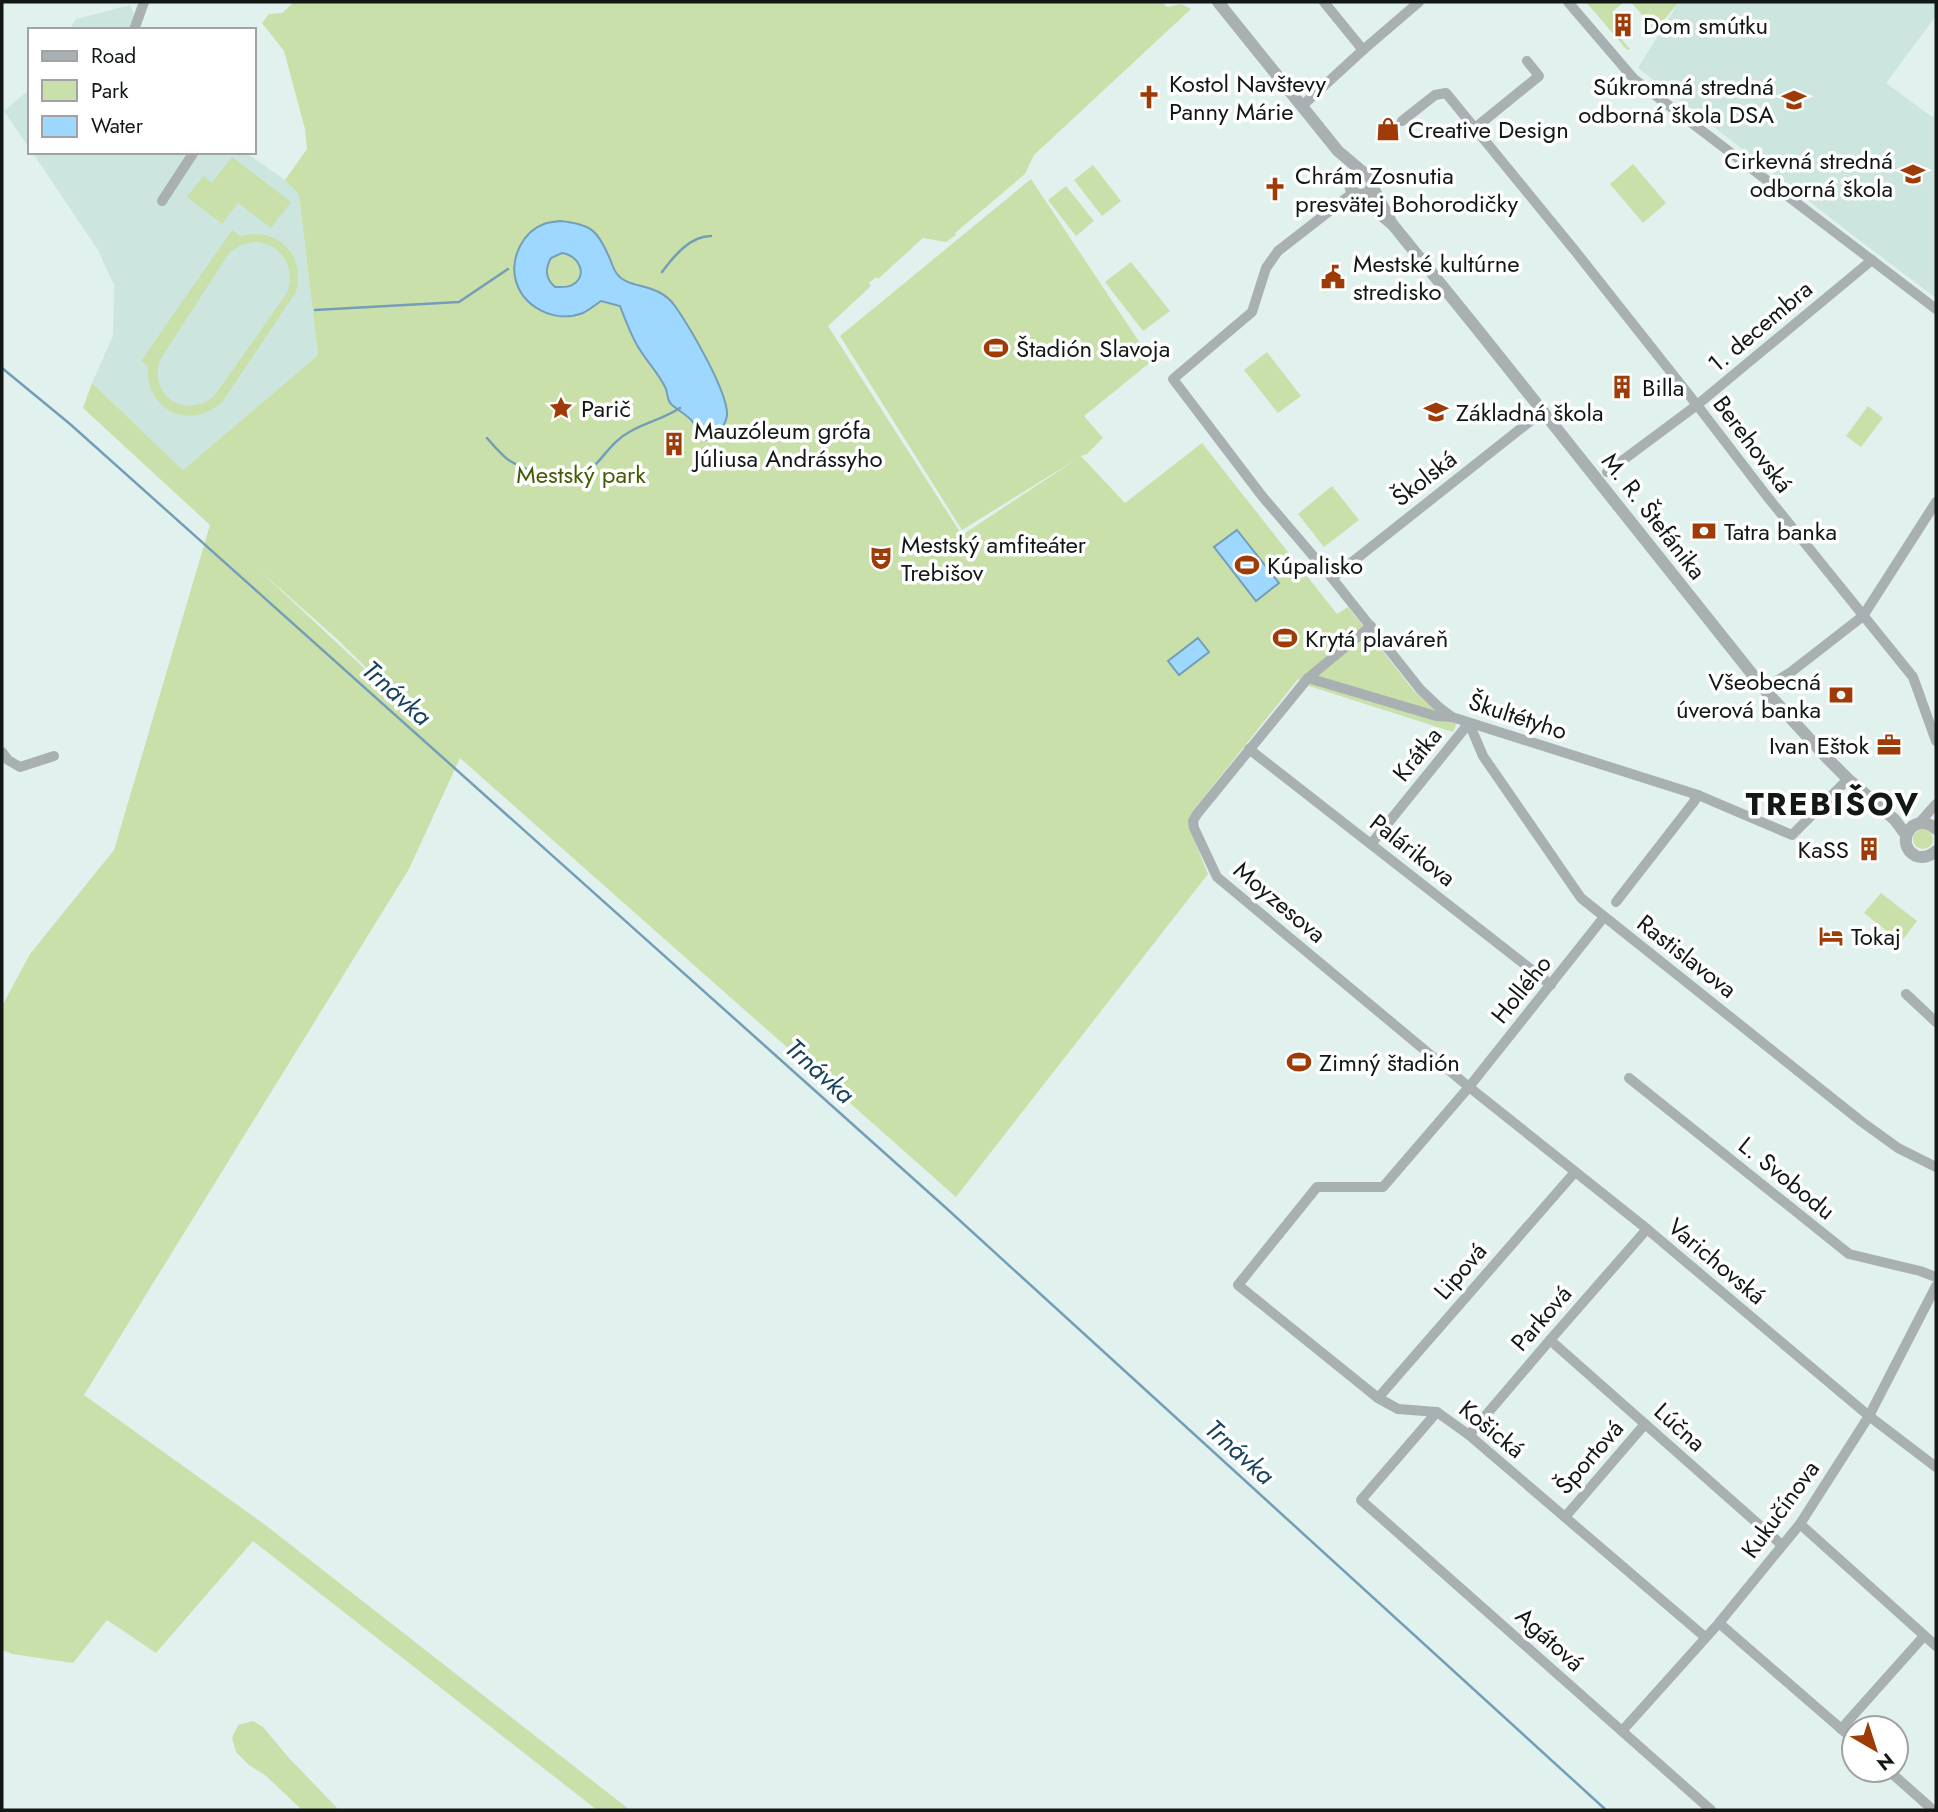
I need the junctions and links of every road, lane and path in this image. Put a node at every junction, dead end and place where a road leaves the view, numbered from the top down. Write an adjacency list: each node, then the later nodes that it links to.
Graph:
1 (144, 2): 6 (street)
2 (1218, 2): 9 (street, M. R. Štefánika)
3 (1324, 2): 7 (street)
4 (1419, 2): 7 (street)
5 (1568, 2): 19 (street)
6 (135, 28)
7 (1363, 50): 9 (street)
8 (1527, 61): 11 (street)
9 (1302, 106): 12 (street, M. R. Štefánika)
10 (1402, 121): 11 (street, Berehovská)
11 (1475, 128): 21 (street, Berehovská)
12 (1338, 151): 14 (street, M. R. Štefánika); 16 (street, M. R. Štefánika)
13 (193, 154): 17 (street)
14 (1364, 173): 15 (street); 16 (street)
15 (1372, 186): 16 (street); 18 (street, M. R. Štefánika)
16 (1355, 190): 18 (street, M. R. Štefánika); 25 (street, Škultétyho)
17 (162, 201)
18 (1393, 225): 22 (street, M. R. Štefánika)
19 (1872, 260): 20 (street); 21 (street, 1. decembra)
20 (1936, 309)
21 (1697, 405): 23 (street, 1. decembra); 26 (street, Berehovská)
22 (1543, 411): 25 (street, Školská); 29 (street, M. R. Štefánika)
23 (1606, 472)
24 (1936, 502): 26 (street)
25 (1332, 578): 27 (street, Škultétyho)
26 (1863, 616): 29 (street); 32 (street, Berehovská)
27 (1371, 626): 28 (street, Moyzesova); 30 (street, Škultétyho)
28 (1308, 678): 30 (street); 33 (street, Moyzesova)
29 (1764, 690): 36 (street, M. R. Štefánika)
30 (1452, 717): 31 (street, Škultétyho)
31 (1468, 723): 37 (street, Škultétyho); 41 (street, Krátka); 44 (street, Rastislavova)
32 (1936, 741)
33 (1250, 749): 41 (street, Palárikova); 49 (street, Moyzesova)
34 (2, 752): 35 (street)
35 (54, 756)
36 (1848, 779): 37 (street, Škultétyho); 39 (street, M. R. Štefánika)
37 (1698, 795): 43 (street)
38 (1936, 804): 39 (street)
39 (1913, 828): 40 (street, M. R. Štefánika); 42 (street)
40 (1936, 829)
41 (1371, 844): 45 (street, Palárikova)
42 (1934, 854)
43 (1616, 902)
44 (1604, 917): 45 (street, Hollého); 50 (street, Rastislavova)
45 (1551, 985): 49 (street, Hollého)
46 (1906, 994): 47 (street)
47 (1936, 1022)
48 (1629, 1078): 53 (street, L. Svobodu)
49 (1469, 1087): 51 (street, Varichovská); 54 (street, Hollého)
50 (1936, 1167)
51 (1575, 1172): 52 (street, Varichovská); 57 (street, Lipová)
52 (1647, 1229): 56 (street, Parková); 59 (street, Varichovská)
53 (1936, 1277)
54 (1238, 1285): 57 (street, Košická)
55 (1936, 1286): 59 (street, Kukučínova)
56 (1550, 1340): 60 (street, Lúčna); 61 (street, Parková)
57 (1377, 1398): 58 (street, Košická)
58 (1437, 1412): 61 (street, Košická); 72 (street, Agátová)
59 (1870, 1416): 62 (street, Varichovská); 64 (street, Kukučínova)
60 (1645, 1424): 63 (street, Športová); 65 (street, Lúčna)
61 (1469, 1435): 63 (street, Košická)
62 (1936, 1467)
63 (1565, 1517): 68 (street, Košická)
64 (1800, 1524): 65 (street, Kukučínova); 67 (street)
65 (1782, 1545): 66 (street, Kukučínova)
66 (1718, 1623): 68 (street, Kukučínova); 71 (street)
67 (1924, 1636): 69 (street); 70 (street)
68 (1705, 1637): 72 (street, Kukučínova)
69 (1936, 1646)
70 (1854, 1714)
71 (1840, 1728)
72 (1622, 1731): 74 (street, Agátová)
73 (1904, 1784): 75 (street)
74 (1711, 1810)
75 (1933, 1810)

